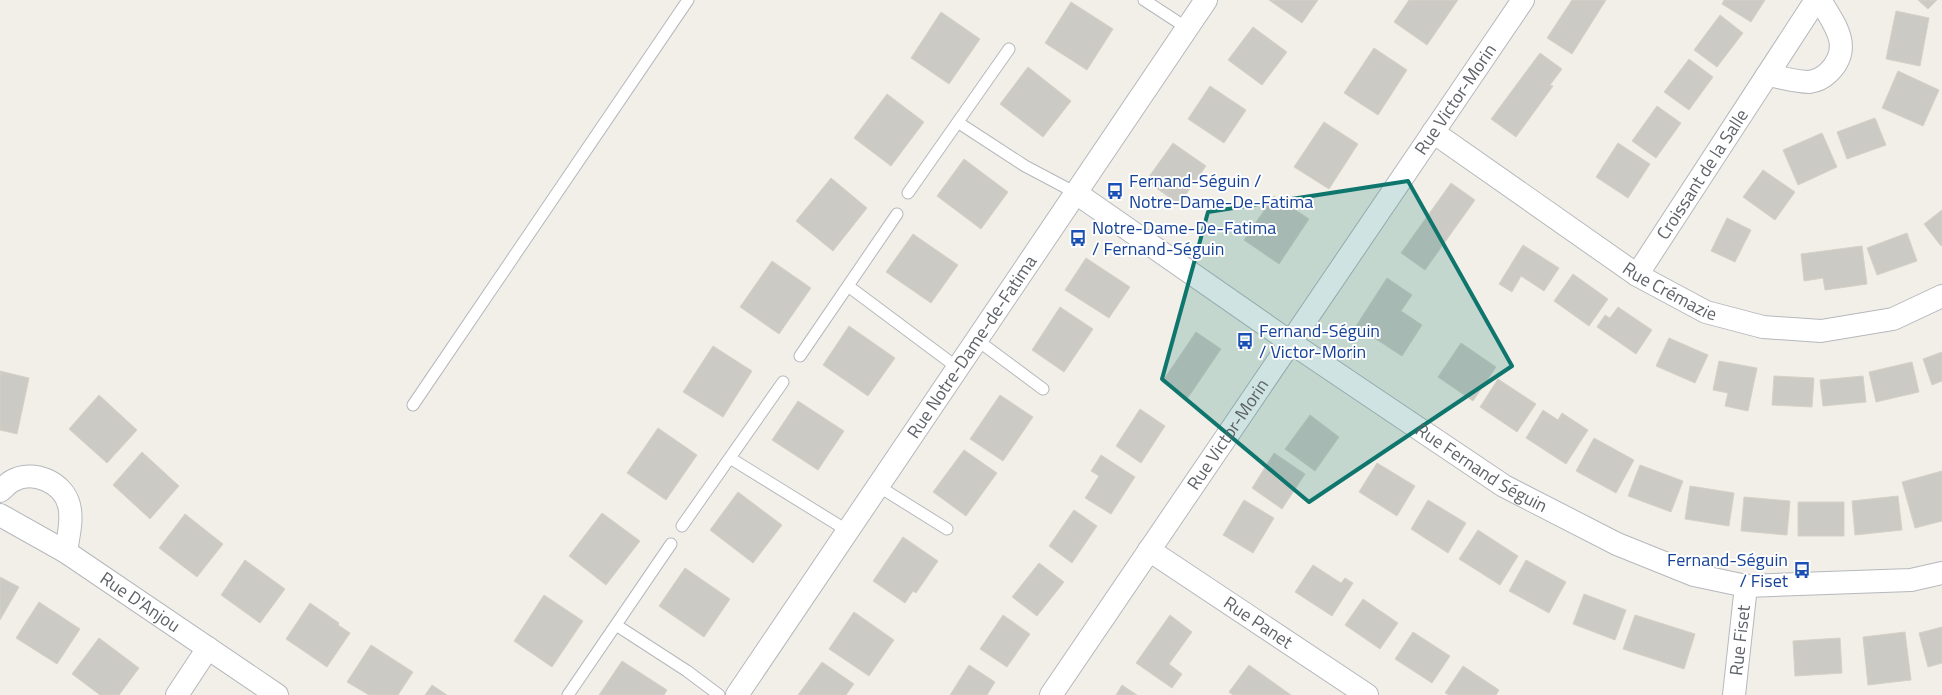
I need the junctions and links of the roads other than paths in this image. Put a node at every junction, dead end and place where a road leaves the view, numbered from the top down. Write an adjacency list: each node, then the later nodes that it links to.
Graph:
1 (688, 0): 23 (lane)
2 (1144, 0): 6 (lane)
3 (1206, 0): 6 (street, Rue Notre-Dame-de-Fatima)
4 (1523, 0): 10 (street, Rue Victor-Morin)
5 (1818, 0): 8 (street, Croissant de la Salle); 8 (street, Croissant de la Salle)
6 (1188, 28): 12 (street, Rue Notre-Dame-de-Fatima)
7 (1009, 49): 9 (lane)
8 (1767, 75): 14 (street, Croissant de la Salle)
9 (959, 123): 11 (lane); 12 (lane)
10 (1433, 132): 14 (street, Rue Crémazie); 18 (street, Rue Victor-Morin)
11 (908, 193)
12 (1076, 193): 17 (street, Rue Notre-Dame-de-Fatima); 18 (street, Rue Fernand Séguin)
13 (897, 214): 15 (lane)
14 (1637, 275): 16 (street, Rue Crémazie)
15 (848, 286): 19 (lane); 20 (lane)
16 (1942, 296)
17 (977, 340): 20 (street, Rue Notre-Dame-de-Fatima); 22 (lane)
18 (1290, 342): 32 (street, Rue Victor-Morin); 35 (street, Rue Fernand Séguin)
19 (800, 356)
20 (958, 368): 25 (street, Rue Notre-Dame-de-Fatima)
21 (783, 382): 24 (lane)
22 (1043, 389)
23 (413, 405)
24 (730, 458): 28 (lane); 30 (lane)
25 (878, 486): 29 (lane); 30 (street, Rue Notre-Dame-de-Fatima)
26 (0, 491): 33 (street)
27 (0, 515): 33 (street, Rue D'Anjou)
28 (682, 526)
29 (947, 529)
30 (848, 531): 42 (street, Rue Notre-Dame-de-Fatima)
31 (671, 544): 36 (lane)
32 (1149, 550): 43 (street, Rue Victor-Morin); 44 (street, Rue Panet)
33 (66, 552): 37 (street, Rue D'Anjou)
34 (1942, 573): 35 (street, Rue Fernand Séguin)
35 (1746, 586): 45 (street, Rue Fiset)
36 (616, 625): 40 (lane); 41 (lane)
37 (208, 648): 38 (street); 39 (street, Rue D'Anjou)
38 (177, 695)
39 (277, 695)
40 (568, 695)
41 (719, 695)
42 (737, 695)
43 (1050, 695)
44 (1367, 695)
45 (1734, 695)

